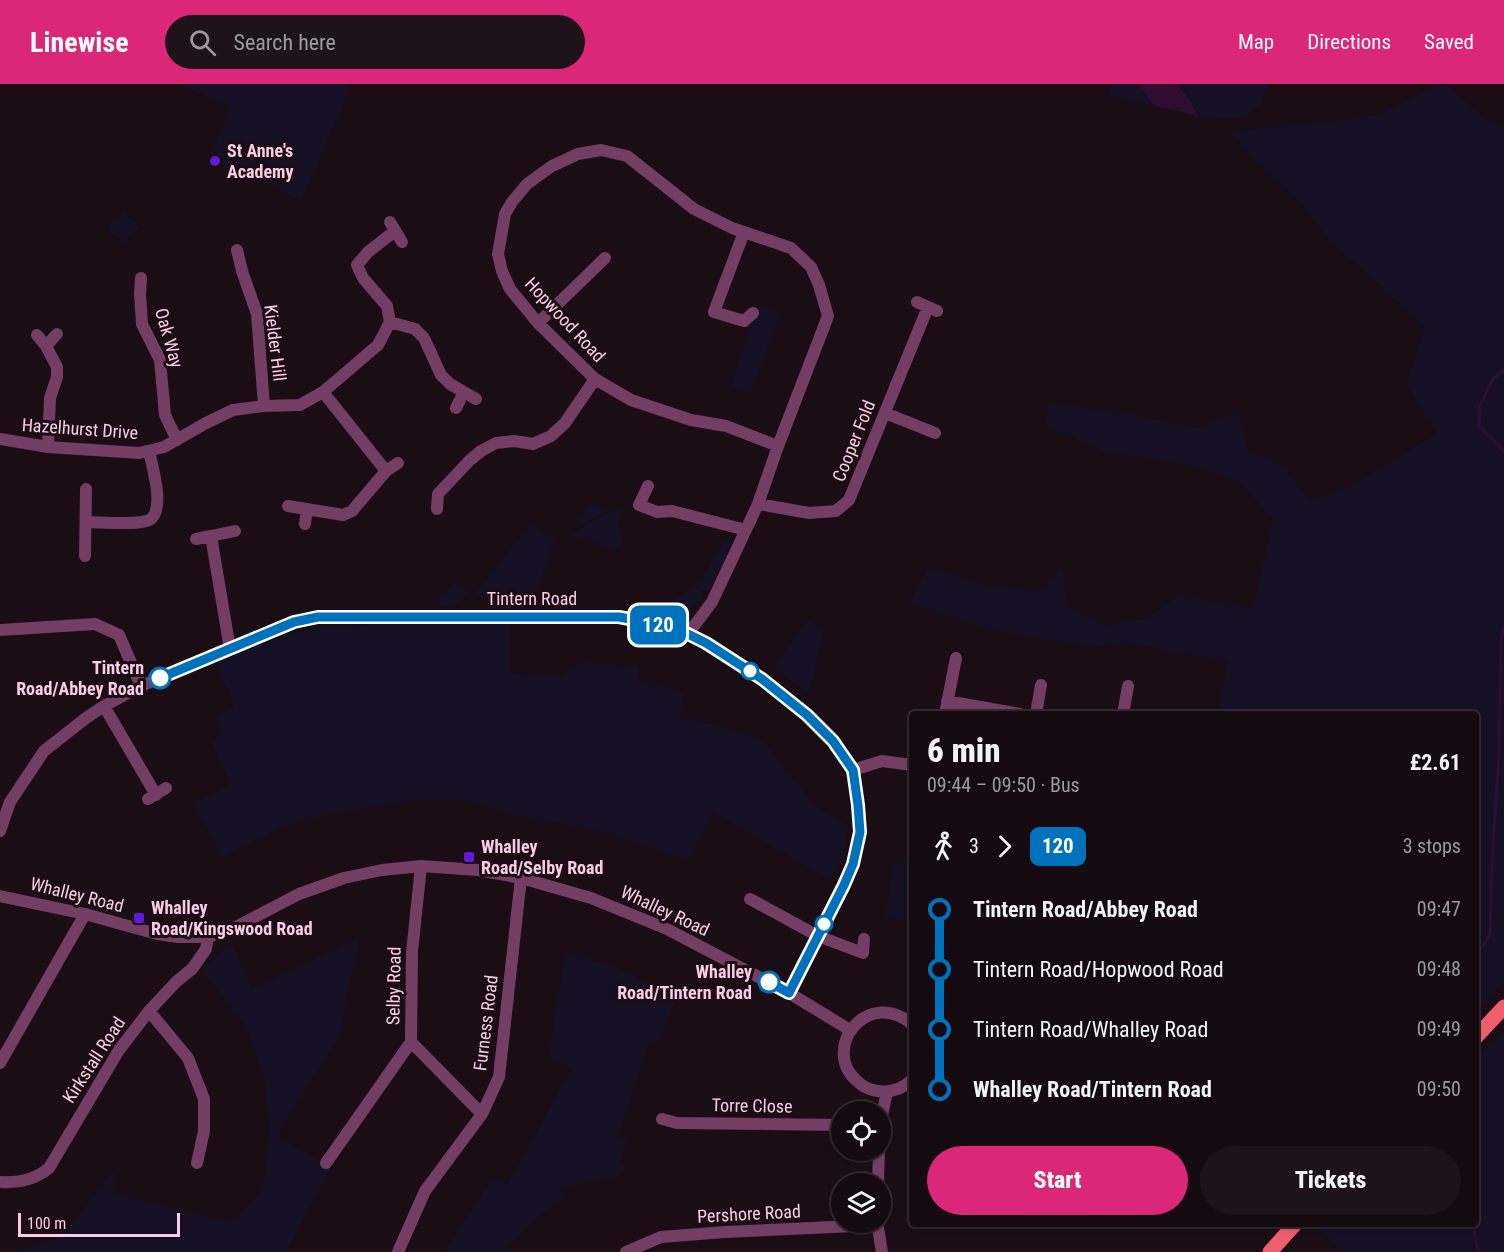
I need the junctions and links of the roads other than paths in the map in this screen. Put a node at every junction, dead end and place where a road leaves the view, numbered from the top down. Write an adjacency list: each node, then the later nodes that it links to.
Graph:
1 (744, 232): 7 (street); 9 (street, Hopwood Road); 23 (street, Hopwood Road)
2 (402, 242): 8 (street)
3 (237, 250): 17 (street, Kielder Hill)
4 (605, 258): 9 (street)
5 (141, 278): 22 (street, Oak Way)
6 (927, 306): 19 (street, Cooper Fold)
7 (753, 312)
8 (390, 322): 14 (street, Hazelhurst Drive); 15 (street)
9 (538, 323): 13 (street, Hopwood Road)
10 (57, 334): 12 (street)
11 (37, 335): 12 (street)
12 (46, 346): 24 (street)
13 (594, 379): 23 (street, Hopwood Road); 33 (street)
14 (323, 392): 17 (street, Hazelhurst Drive); 27 (street)
15 (464, 392): 16 (street); 18 (street)
16 (477, 399)
17 (264, 406): 22 (street, Hazelhurst Drive)
18 (456, 408)
19 (885, 412): 20 (street); 30 (street, Cooper Fold)
20 (935, 433)
21 (0, 439): 24 (street, Hazelhurst Drive)
22 (177, 440): 25 (street, Hazelhurst Drive)
23 (778, 446): 30 (street, Hopwood Road)
24 (48, 447): 25 (street, Hazelhurst Drive)
25 (149, 451): 34 (street)
26 (398, 463): 27 (street)
27 (386, 471): 32 (street)
28 (648, 486): 36 (street)
29 (86, 489): 34 (street)
30 (758, 504): 36 (street, Hopwood Road)
31 (288, 506): 32 (street)
32 (307, 509): 35 (street)
33 (437, 509)
34 (86, 522): 40 (street)
35 (305, 524)
36 (746, 530): 42 (street, Hopwood Road)
37 (235, 531): 38 (street)
38 (211, 536): 39 (street); 43 (street)
39 (196, 539)
40 (85, 556)
41 (0, 630): 46 (street)
42 (688, 634): 43 (street, Tintern Road); 55 (street, Tintern Road)
43 (230, 649): 46 (street, Tintern Road)
44 (956, 658): 48 (street)
45 (1041, 685): 52 (street)
46 (141, 686): 49 (street, Tintern Road)
47 (1128, 686): 53 (street)
48 (948, 701): 50 (street); 51 (street)
49 (104, 706): 56 (street); 57 (street, Tintern Road)
50 (946, 711)
51 (1003, 711)
52 (1037, 711)
53 (1124, 711)
54 (909, 765): 55 (street)
55 (853, 770): 64 (street, Tintern Road)
56 (157, 794)
57 (5, 802): 58 (street, Tintern Road)
58 (0, 831)
59 (421, 866): 60 (street, Whalley Road); 65 (street, Whalley Road); 73 (street, Selby Road)
60 (521, 878): 67 (street, Whalley Road); 78 (street, Furness Road)
61 (0, 896): 63 (street, Whalley Road)
62 (750, 899): 64 (street)
63 (85, 914): 65 (street, Whalley Road); 74 (street)
64 (818, 936): 66 (street); 67 (street, Tintern Road)
65 (207, 937): 69 (street, Kirkstall Road)
66 (864, 939)
67 (789, 993): 71 (street, Whalley Road)
68 (1504, 1007): 72 (main road)
69 (149, 1011): 81 (street); 83 (street, Kirkstall Road)
70 (909, 1022): 71 (street)
71 (850, 1030): 76 (street)
72 (1479, 1033)
73 (411, 1042): 78 (street, Selby Road); 82 (street)
74 (0, 1064)
75 (909, 1082): 76 (street)
76 (887, 1092): 77 (street)
77 (885, 1101)
78 (483, 1114): 87 (street, Furness Road)
79 (662, 1119): 80 (street, Torre Close)
80 (831, 1125)
81 (197, 1163)
82 (326, 1163)
83 (0, 1182)
84 (831, 1226): 88 (street, Pershore Road)
85 (1292, 1227): 90 (main road)
86 (879, 1233): 89 (street)
87 (398, 1252)
88 (626, 1252)
89 (882, 1252)
90 (1270, 1252)

